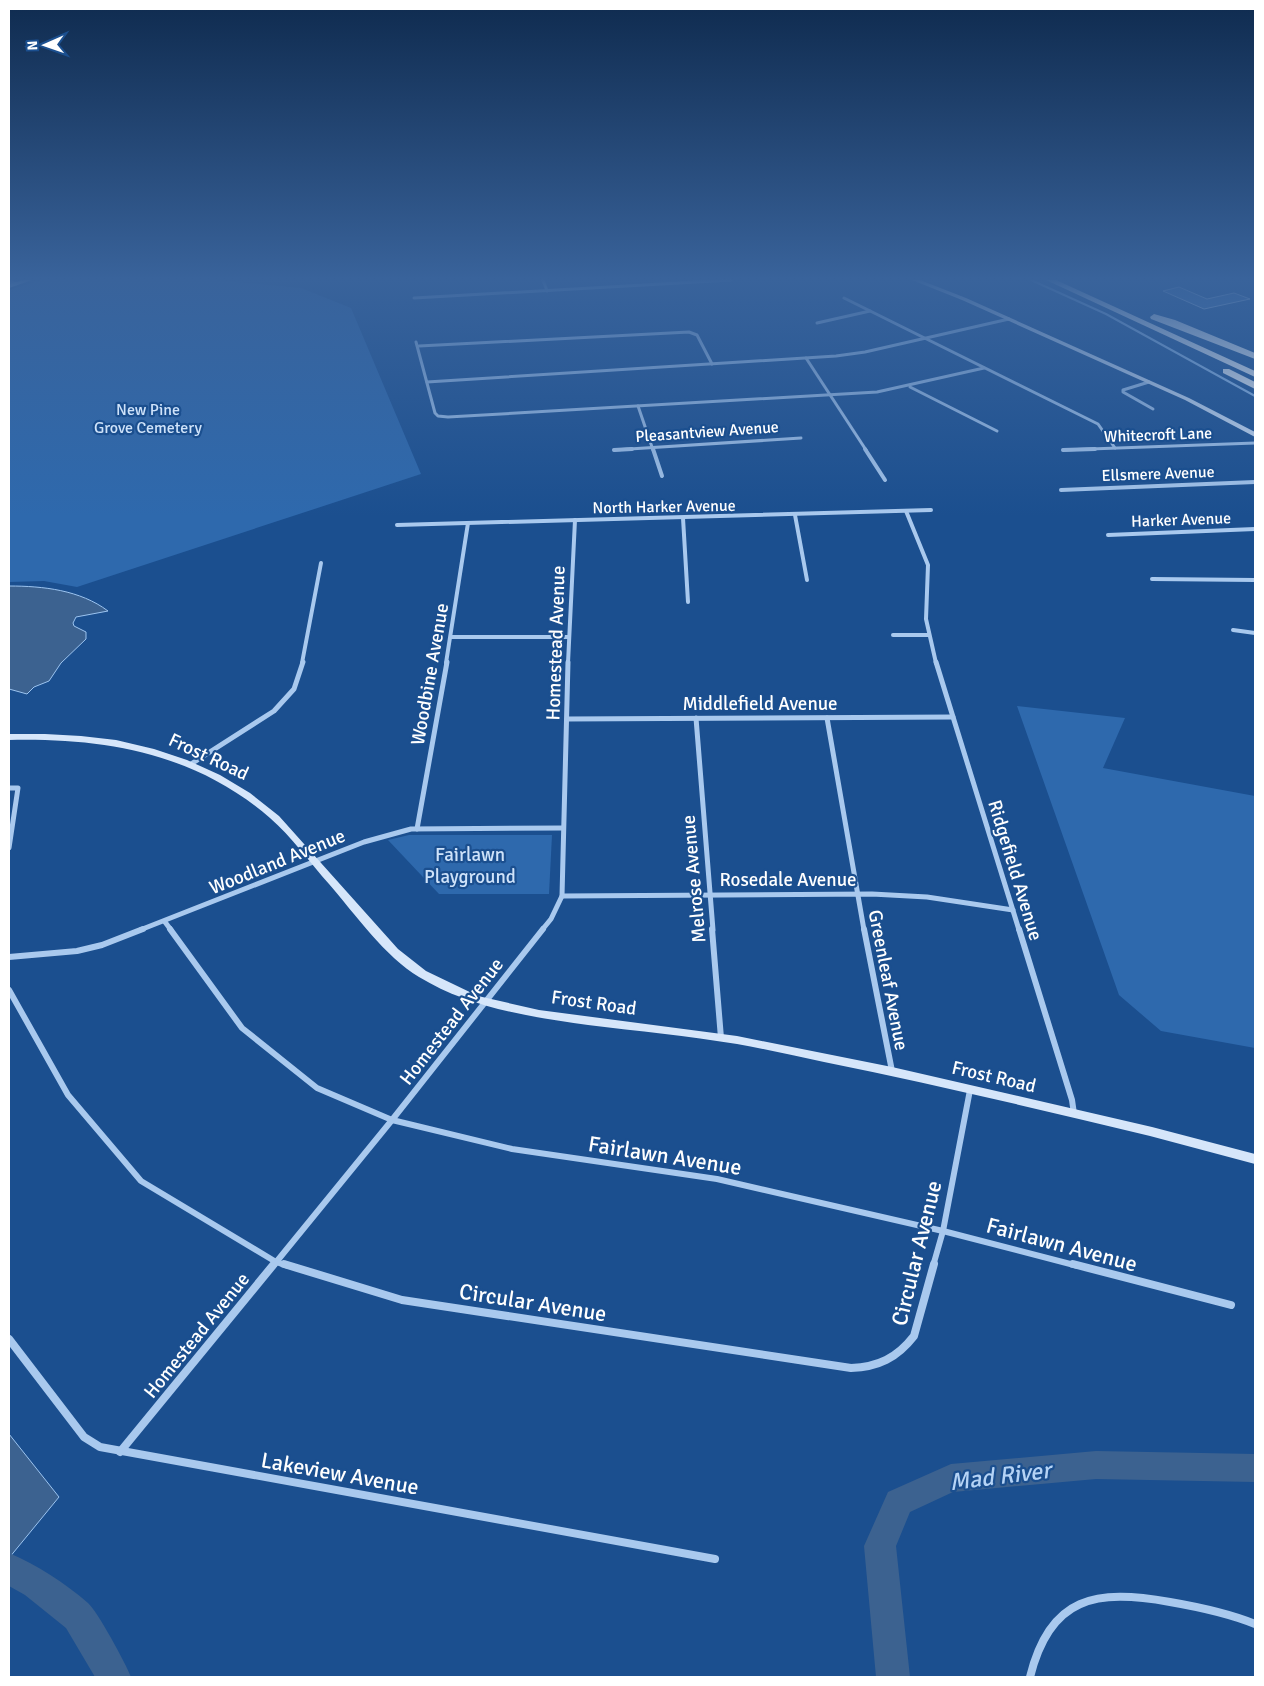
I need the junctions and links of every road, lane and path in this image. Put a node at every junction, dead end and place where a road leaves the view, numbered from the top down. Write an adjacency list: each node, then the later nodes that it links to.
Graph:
1 (806, 358): 16 (street)
2 (421, 359): 12 (street)
3 (709, 359): 9 (street)
4 (795, 359): 9 (street)
5 (966, 359): 10 (street)
6 (1098, 359): 13 (main road)
7 (1204, 359): 14 (highway)
8 (1221, 359): 11 (highway)
9 (712, 364): 12 (street)
10 (984, 368): 15 (street); 24 (street)
11 (1255, 374)
12 (427, 382): 17 (street)
13 (1150, 382): 18 (street); 20 (main road)
14 (1255, 386)
15 (910, 387): 16 (street); 19 (street)
16 (830, 396): 17 (street); 28 (street)
17 (638, 406): 23 (street)
18 (1154, 409)
19 (997, 431)
20 (1255, 435)
21 (801, 438): 23 (street, Pleasantview Avenue)
22 (1255, 443): 24 (street, Whitecroft Lane)
23 (651, 447): 25 (street, Pleasantview Avenue); 27 (street)
24 (1115, 448): 26 (street, Whitecroft Lane)
25 (614, 450)
26 (1062, 450)
27 (662, 476)
28 (885, 480)
29 (1255, 482): 30 (street, Ellsmere Avenue)
30 (1061, 490)
31 (931, 510): 32 (street, North Harker Avenue)
32 (906, 511): 33 (street, North Harker Avenue); 48 (street, Ridgefield Avenue)
33 (795, 515): 34 (street, North Harker Avenue); 42 (street)
34 (683, 518): 35 (street, North Harker Avenue); 44 (street)
35 (576, 520): 36 (street, North Harker Avenue); 50 (street, Homestead Avenue)
36 (468, 524): 37 (street, North Harker Avenue); 49 (street, Woodbine Avenue)
37 (397, 525)
38 (1255, 529): 39 (street, Harker Avenue)
39 (1108, 535)
40 (321, 563): 56 (street)
41 (1152, 579): 43 (street)
42 (807, 580)
43 (1255, 580)
44 (688, 602)
45 (1233, 630): 46 (street)
46 (1255, 633)
47 (893, 635): 48 (street)
48 (928, 635): 51 (street, Ridgefield Avenue)
49 (451, 637): 50 (street); 59 (street, Woodbine Avenue)
50 (569, 637): 54 (street, Homestead Avenue)
51 (953, 717): 53 (street, Middlefield Avenue); 65 (street, Ridgefield Avenue)
52 (696, 718): 53 (street, Middlefield Avenue); 54 (street, Middlefield Avenue); 62 (street, Melrose Avenue)
53 (827, 718): 63 (street, Greenleaf Avenue)
54 (567, 719): 58 (street, Homestead Avenue)
55 (9, 737): 56 (main road, Frost Road)
56 (192, 764): 61 (main road, Frost Road)
57 (9, 788): 60 (street)
58 (563, 828): 59 (street, Woodland Avenue); 64 (street, Homestead Avenue)
59 (417, 829): 61 (street, Woodland Avenue)
60 (9, 848)
61 (313, 861): 66 (street, Woodland Avenue); 69 (main road, Frost Road)
62 (709, 894): 63 (street, Rosedale Avenue); 64 (street, Rosedale Avenue); 70 (street, Melrose Avenue)
63 (857, 894): 65 (street, Rosedale Avenue); 71 (street, Greenleaf Avenue)
64 (562, 896): 69 (street, Homestead Avenue)
65 (1013, 910): 73 (street, Ridgefield Avenue)
66 (165, 922): 67 (street, Woodland Avenue); 74 (street, Fairlawn Avenue)
67 (9, 957)
68 (9, 990): 77 (street, Circular Avenue)
69 (485, 1002): 70 (main road, Frost Road); 74 (street, Homestead Avenue)
70 (721, 1038): 71 (main road, Frost Road)
71 (892, 1071): 72 (main road, Frost Road)
72 (970, 1090): 73 (main road, Frost Road); 76 (street, Circular Avenue)
73 (1074, 1114): 75 (main road, Frost Road)
74 (392, 1120): 76 (street, Fairlawn Avenue); 77 (street, Homestead Avenue)
75 (1255, 1159)
76 (943, 1231): 77 (street, Circular Avenue); 78 (street, Fairlawn Avenue)
77 (276, 1262): 80 (street, Homestead Avenue)
78 (1231, 1305)
79 (9, 1339): 80 (street, Lakeview Avenue)
80 (120, 1452): 81 (street, Lakeview Avenue)
81 (715, 1559)
82 (1255, 1624): 83 (street)
83 (1030, 1677)

